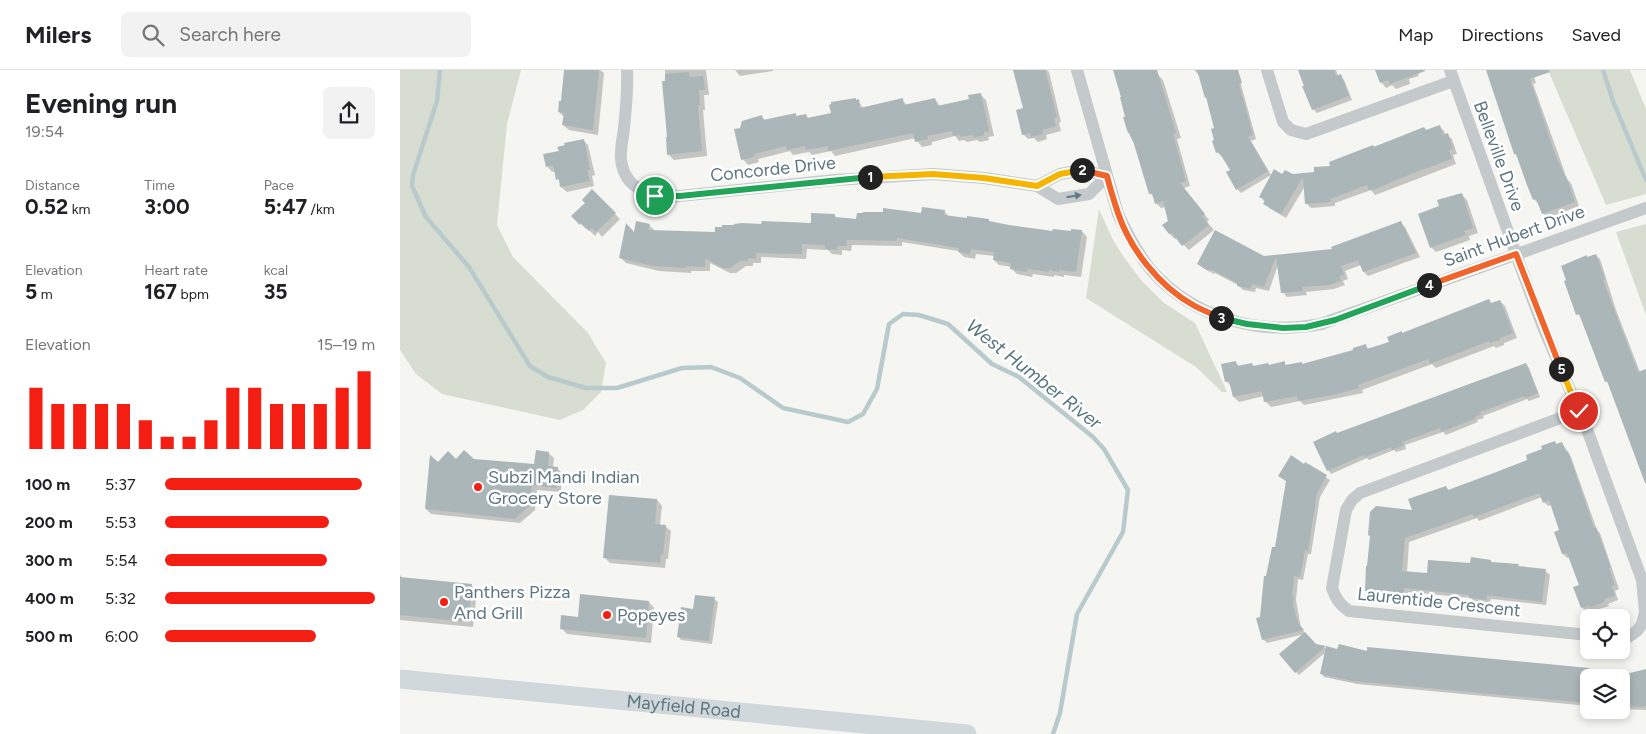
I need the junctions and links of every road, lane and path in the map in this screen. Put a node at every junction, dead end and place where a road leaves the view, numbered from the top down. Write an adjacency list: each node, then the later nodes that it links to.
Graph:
1 (627, 70): 6 (street, Concorde Drive)
2 (1077, 70): 5 (street, Saint Hubert Drive)
3 (1267, 70): 4 (street)
4 (1451, 76): 8 (street, Belleville Drive)
5 (1107, 176): 6 (street); 6 (street, Concorde Drive, one-way to 5); 8 (street, Saint Hubert Drive)
6 (1037, 186)
7 (1642, 209): 8 (street, Saint Hubert Drive)
8 (1516, 254): 9 (street)
9 (1579, 411): 10 (street, Laurentide Crescent); 11 (street)
10 (1580, 634)
11 (1630, 636)
12 (400, 679): 13 (main road, Mayfield Road)
13 (967, 734)

